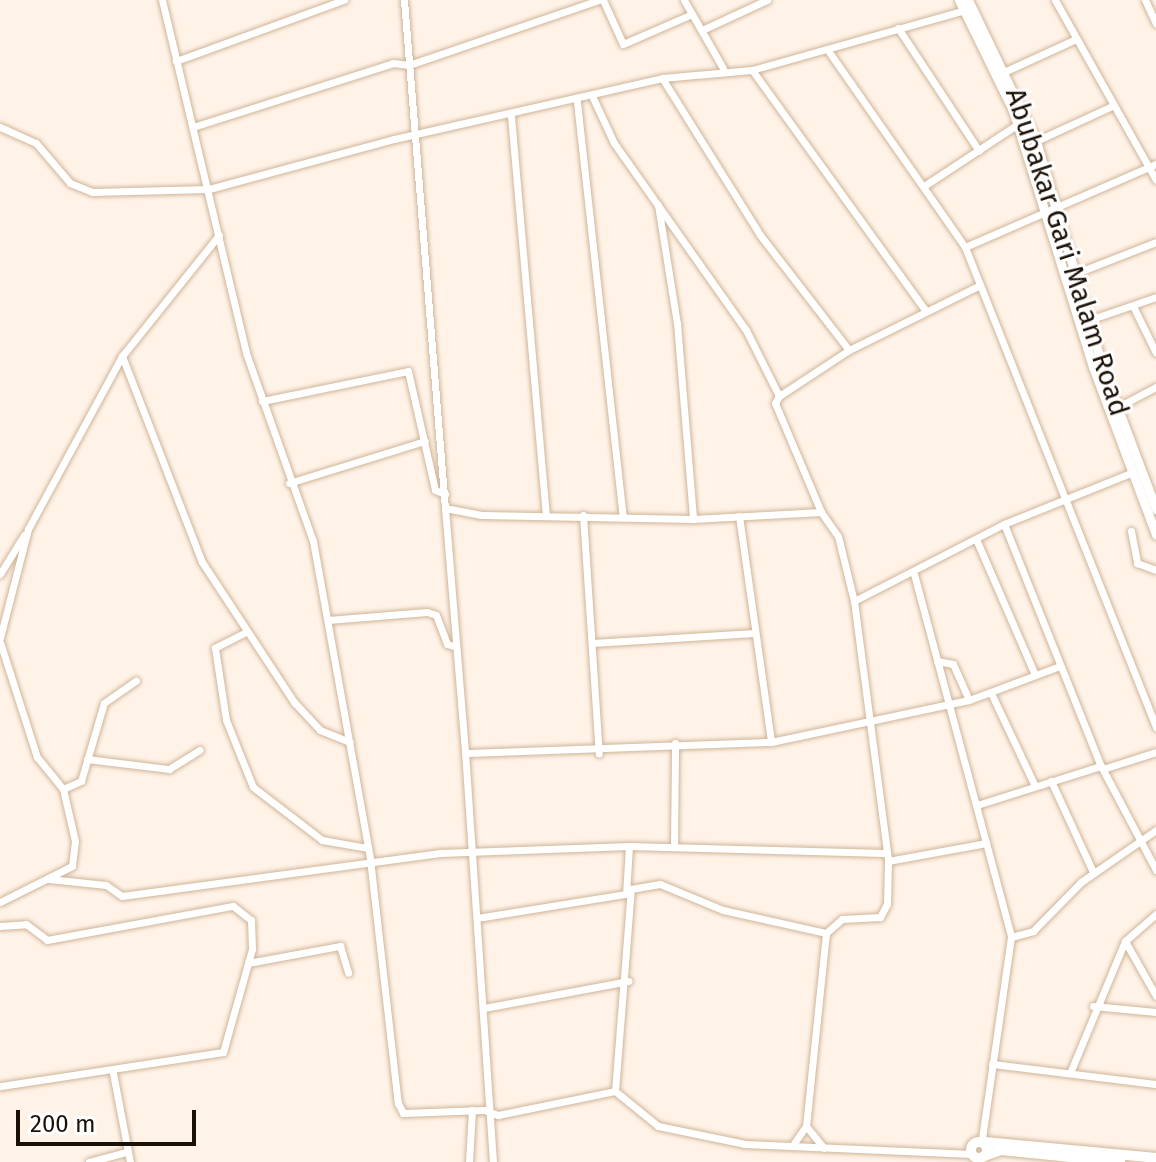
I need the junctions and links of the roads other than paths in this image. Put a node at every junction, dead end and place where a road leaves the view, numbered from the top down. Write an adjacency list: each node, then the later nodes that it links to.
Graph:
1 (162, 0): 17 (street)
2 (344, 0): 17 (street)
3 (404, 0): 18 (street)
4 (601, 0): 11 (street); 18 (street)
5 (684, 0): 11 (street)
6 (767, 0): 14 (street)
7 (959, 0): 10 (street)
8 (1055, 0): 15 (street)
9 (1145, 0): 12 (street)
10 (966, 5): 13 (street); 21 (street, Abubakar Gari Malam Road); 27 (street)
11 (692, 14): 14 (street)
12 (1156, 24)
13 (898, 28): 16 (street); 32 (street)
14 (702, 30): 19 (street)
15 (1076, 39): 21 (street); 25 (street)
16 (827, 49): 20 (street); 36 (street)
17 (176, 61): 29 (street)
18 (409, 65): 29 (street); 30 (street)
19 (723, 68): 20 (street); 22 (street)
20 (752, 70): 47 (street)
21 (1006, 71): 31 (street, Abubakar Gari Malam Road)
22 (662, 78): 23 (street); 49 (street)
23 (593, 98): 24 (street); 38 (street)
24 (577, 102): 26 (street); 67 (street)
25 (1110, 107): 31 (street); 34 (street)
26 (511, 116): 30 (street); 64 (street)
27 (1018, 124): 32 (street); 39 (street)
28 (0, 127): 37 (street)
29 (193, 127): 37 (street)
30 (414, 137): 37 (street); 59 (street)
31 (1036, 141): 39 (street, Abubakar Gari Malam Road)
32 (979, 151): 36 (street)
33 (1156, 164): 34 (street)
34 (1147, 168): 35 (street); 39 (street)
35 (1156, 180)
36 (924, 186): 42 (street)
37 (209, 189): 40 (street)
38 (658, 203): 53 (street); 68 (street)
39 (1051, 209): 42 (street); 43 (street, Abubakar Gari Malam Road); 57 (street)
40 (219, 235): 51 (street); 54 (street)
41 (1156, 242): 43 (street)
42 (965, 247): 44 (street)
43 (1074, 274): 48 (street, Abubakar Gari Malam Road)
44 (980, 285): 47 (street); 60 (street)
45 (1156, 297): 46 (street)
46 (1133, 306): 48 (street); 50 (street)
47 (926, 311): 49 (street)
48 (1089, 320): 55 (street, Abubakar Gari Malam Road)
49 (849, 350): 53 (street)
50 (1156, 353)
51 (122, 356): 70 (street); 79 (street)
52 (1156, 387): 55 (street)
53 (779, 396): 63 (street)
54 (262, 401): 56 (street); 58 (street)
55 (1118, 407): 62 (street, Abubakar Gari Malam Road)
56 (425, 441): 58 (street); 59 (street)
57 (1131, 473): 60 (street); 72 (street)
58 (289, 483): 78 (street)
59 (445, 494): 61 (street)
60 (1062, 498): 69 (street); 92 (street)
61 (445, 508): 64 (street); 83 (street)
62 (1156, 509)
63 (821, 512): 66 (street); 77 (street)
64 (546, 515): 65 (street)
65 (583, 515): 67 (street); 82 (street)
66 (739, 516): 68 (street); 80 (street)
67 (623, 517): 68 (street)
68 (693, 519)
69 (1004, 524): 73 (street); 85 (street)
70 (28, 529): 75 (street); 81 (street)
71 (1131, 531): 74 (street)
72 (1156, 535)
73 (976, 539): 76 (street); 86 (street)
74 (1156, 570)
75 (0, 574)
76 (914, 574): 77 (street); 84 (street)
77 (854, 601): 91 (street)
78 (328, 620): 83 (street); 93 (street)
79 (244, 633): 93 (street); 111 (street)
80 (755, 633): 82 (street); 94 (street)
81 (0, 640): 104 (street)
82 (592, 643): 99 (street)
83 (456, 647): 98 (street)
84 (937, 661): 89 (street); 90 (street)
85 (1060, 666): 86 (street); 101 (street)
86 (1035, 675): 88 (street)
87 (136, 681): 100 (street)
88 (991, 693): 89 (street); 103 (street)
89 (969, 700): 90 (street)
90 (949, 704): 91 (street); 105 (street)
91 (868, 725): 94 (street); 113 (street)
92 (1156, 727)
93 (350, 742): 111 (street)
94 (771, 742): 95 (street)
95 (675, 743): 99 (street); 110 (street)
96 (200, 750): 100 (street)
97 (1156, 752): 101 (street)
98 (465, 753): 99 (street); 112 (street)
99 (599, 753)
100 (87, 759): 104 (street)
101 (1102, 767): 102 (street); 107 (street)
102 (1051, 781): 103 (street); 117 (street)
103 (1035, 786): 105 (street)
104 (63, 789): 118 (street)
105 (977, 805): 108 (street)
106 (1156, 830): 107 (street)
107 (1139, 840): 116 (street); 117 (street)
108 (986, 843): 115 (street); 125 (street)
109 (629, 846): 110 (street); 112 (street); 119 (street)
110 (674, 847): 113 (street)
111 (368, 848): 114 (street)
112 (471, 853): 114 (street); 122 (street)
113 (884, 853): 115 (street)
114 (370, 859): 118 (street); 140 (street)
115 (888, 861): 124 (street)
116 (1156, 870)
117 (1093, 872): 125 (street)
118 (49, 879): 120 (street)
119 (626, 894): 122 (street); 124 (street); 129 (street)
120 (0, 902)
121 (1156, 914): 126 (street)
122 (477, 918): 132 (street)
123 (0, 926): 127 (street)
124 (826, 933): 142 (street)
125 (1011, 937): 134 (street)
126 (1125, 941): 130 (street); 131 (street)
127 (248, 963): 128 (street); 135 (street)
128 (348, 973)
129 (628, 981): 132 (street); 139 (street)
130 (1156, 996)
131 (1093, 1006): 133 (street); 136 (street)
132 (484, 1008): 141 (street)
133 (1156, 1012)
134 (992, 1064): 136 (street); 143 (street)
135 (113, 1073): 138 (street); 146 (street)
136 (1070, 1073): 137 (street)
137 (1156, 1084)
138 (0, 1086)
139 (615, 1091): 141 (street); 144 (street)
140 (472, 1110): 141 (street); 152 (street)
141 (490, 1112): 153 (street)
142 (806, 1126): 144 (street); 145 (street)
143 (983, 1140): 147 (main road); 148 (main road)
144 (792, 1146): 145 (street)
145 (824, 1148): 148 (street)
146 (127, 1152): 150 (street); 151 (street)
147 (1156, 1158)
148 (978, 1159): 149 (main road)
149 (1069, 1159): 154 (main road)
150 (89, 1162)
151 (130, 1162)
152 (469, 1162)
153 (493, 1162)
154 (1120, 1162)

